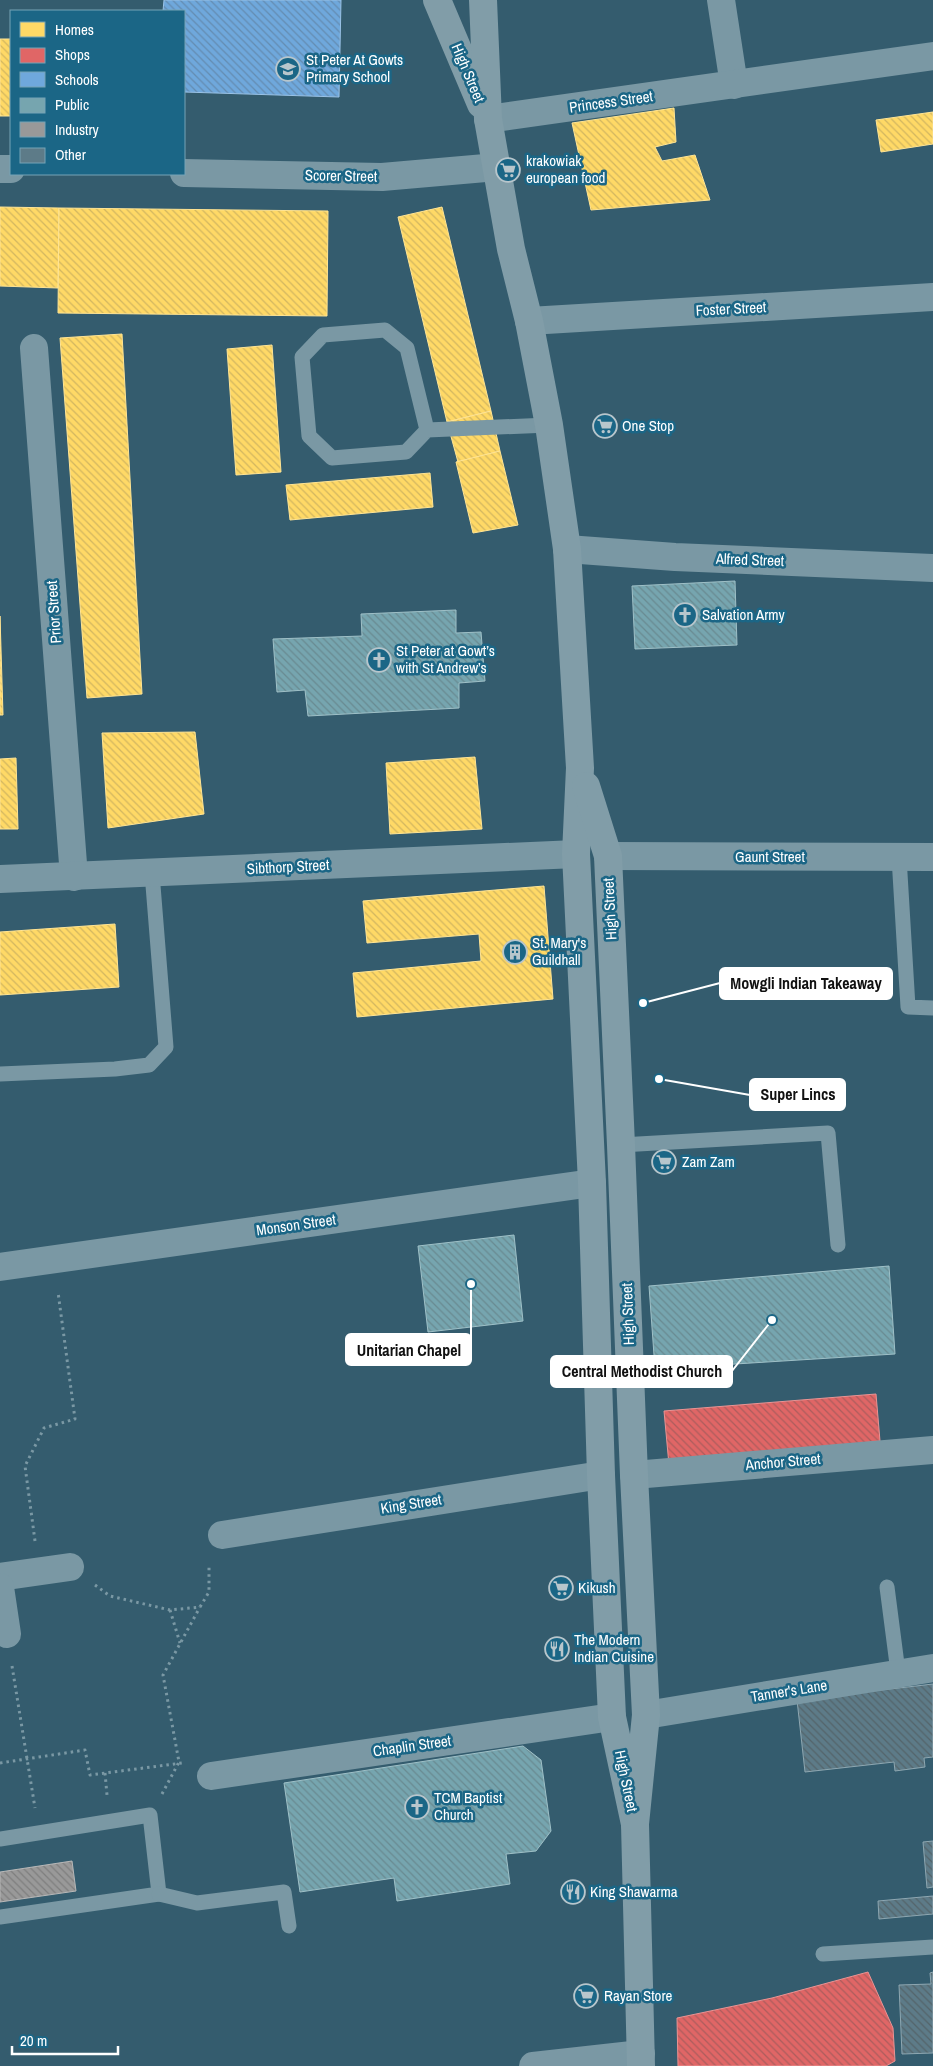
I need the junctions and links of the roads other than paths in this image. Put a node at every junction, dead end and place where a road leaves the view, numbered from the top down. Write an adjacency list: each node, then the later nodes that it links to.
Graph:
1 (437, 0): 6 (street, High Street)
2 (483, 0): 6 (street, High Street)
3 (721, 0): 5 (street)
4 (933, 56): 5 (street, Princess Street)
5 (734, 85): 6 (street, Princess Street)
6 (488, 120): 7 (street)
7 (497, 167): 8 (street, Scorer Street); 10 (street)
8 (185, 172)
9 (933, 297): 10 (street, Foster Street)
10 (529, 321): 12 (street)
11 (34, 348): 22 (street, Prior Street)
12 (549, 425): 13 (lane); 14 (street)
13 (428, 430): 13 (lane)
14 (567, 549): 15 (street, Alfred Street); 16 (street)
15 (933, 568)
16 (580, 768): 17 (street, High Street); 18 (street, High Street)
17 (576, 854): 21 (street, Sibthorp Street); 27 (street, High Street)
18 (608, 856): 19 (street, Gaunt Street); 26 (street, High Street)
19 (899, 857): 20 (street, Gaunt Street); 24 (lane)
20 (933, 857)
21 (152, 873): 22 (street, Sibthorp Street); 25 (lane)
22 (74, 877): 23 (street, Sibthorp Street)
23 (0, 879)
24 (933, 1008)
25 (0, 1074)
26 (621, 1145): 28 (lane); 32 (street, High Street)
27 (592, 1183): 29 (street, Monson Street); 31 (street, High Street)
28 (838, 1245)
29 (0, 1267)
30 (933, 1450): 32 (street, Anchor Street)
31 (601, 1475): 33 (street, King Street); 42 (street, High Street)
32 (634, 1475): 41 (street, High Street)
33 (222, 1535)
34 (70, 1567): 35 (street)
35 (0, 1577)
36 (0, 1587): 38 (street)
37 (887, 1587): 40 (lane)
38 (7, 1634)
39 (933, 1668): 40 (street, Tanner's Lane)
40 (898, 1672): 41 (street, Tanner's Lane)
41 (646, 1714): 44 (street, High Street)
42 (612, 1718): 43 (street, Chaplin Street); 44 (street, High Street)
43 (211, 1776)
44 (635, 1824): 51 (street)
45 (0, 1839): 46 (lane)
46 (159, 1894): 47 (lane); 48 (lane)
47 (0, 1918)
48 (290, 1926)
49 (933, 1947): 50 (lane)
50 (823, 1954)
51 (641, 2060): 52 (street)
52 (533, 2066)

